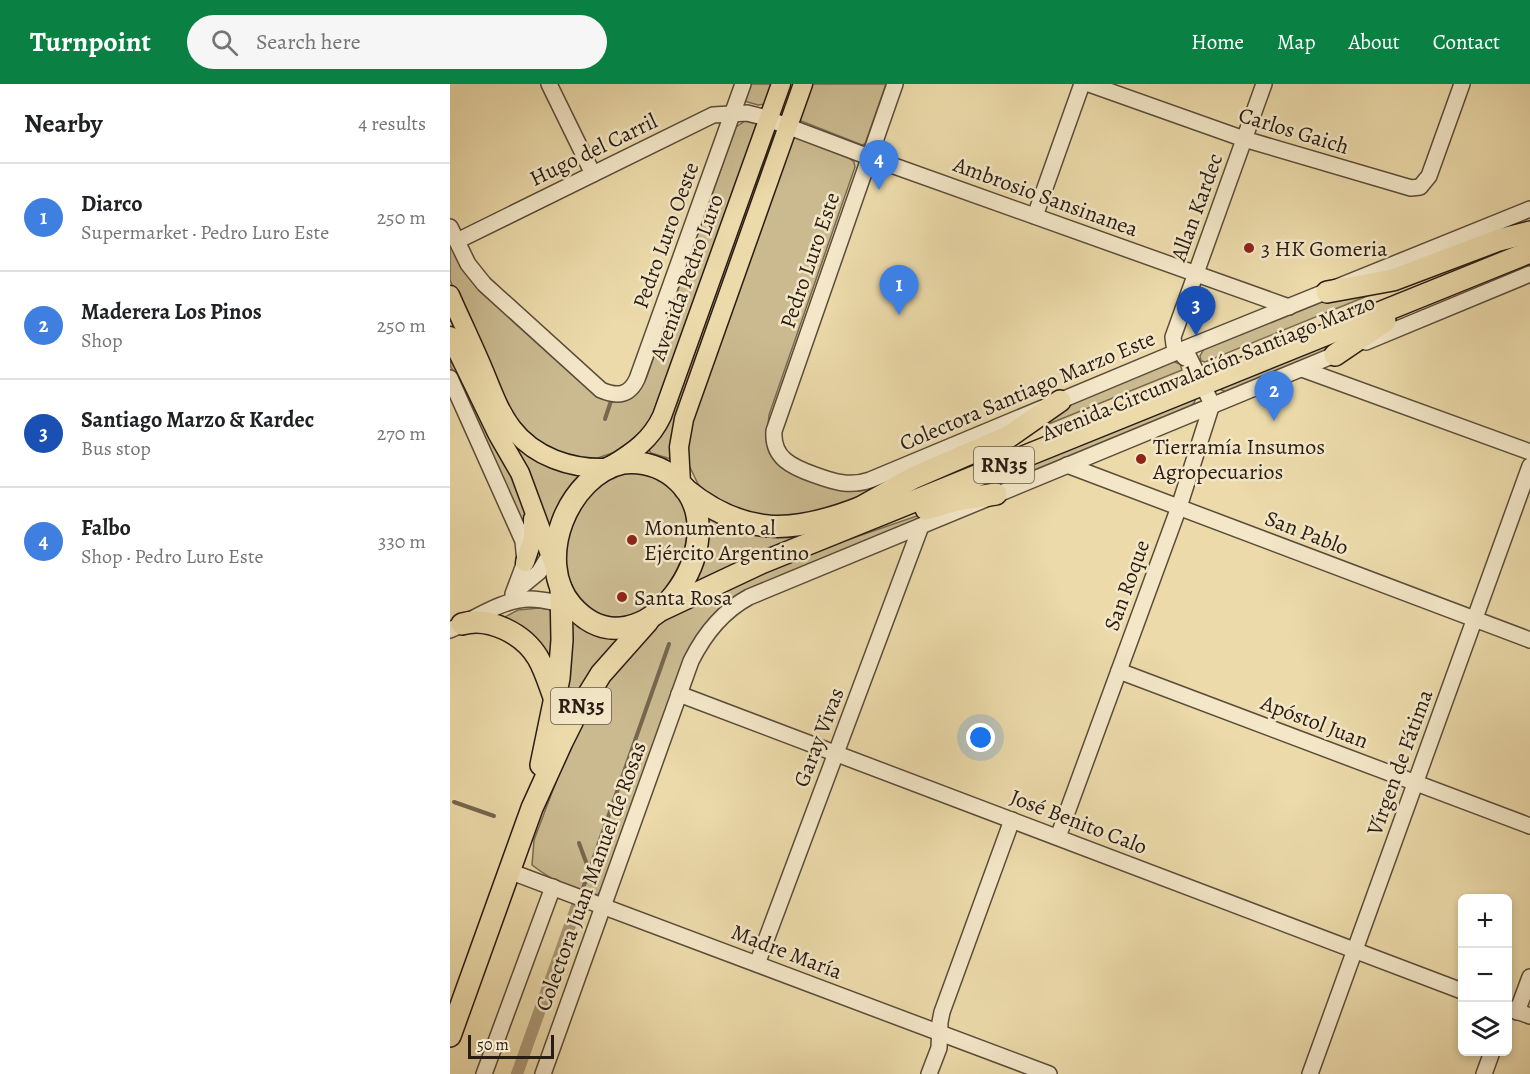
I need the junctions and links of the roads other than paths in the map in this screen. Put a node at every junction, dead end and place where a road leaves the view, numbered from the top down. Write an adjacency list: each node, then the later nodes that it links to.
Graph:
1 (549, 84): 15 (street)
2 (743, 84): 10 (street, Pedro Luro Oeste)
3 (780, 84): 11 (main road, Avenida Pedro Luro)
4 (803, 84): 12 (main road, Avenida Pedro Luro)
5 (895, 84): 14 (street, Pedro Luro Este)
6 (1082, 84): 17 (street)
7 (1089, 84): 13 (street, Carlos Gaich)
8 (1264, 84): 13 (street, Allan Kardec)
9 (1462, 84): 13 (street, Carlos Gaich)
10 (733, 113): 11 (street, Hugo del Carril); 15 (street, Hugo del Carril); 19 (street, Pedro Luro Oeste)
11 (768, 118): 12 (street, Hugo del Carril); 40 (main road, Avenida Pedro Luro)
12 (788, 126): 14 (street, Ambrosio Sansinanea); 41 (main road, Avenida Pedro Luro)
13 (1244, 139): 22 (street, Allan Kardec)
14 (869, 157): 17 (street, Ambrosio Sansinanea); 36 (street, Pedro Luro Este)
15 (593, 174): 19 (street, Hugo del Carril)
16 (1530, 209): 24 (street, Colectora Santiago Marzo Este)
17 (1035, 216): 22 (street, Ambrosio Sansinanea)
18 (1530, 232): 24 (highway)
19 (453, 234)
20 (1530, 237): 33 (highway, Avenida Circunvalación Santiago Marzo / RN35)
21 (1530, 252): 30 (highway); 33 (highway, Avenida Circunvalación Santiago Marzo / RN35)
22 (1196, 274): 26 (street, Ambrosio Sansinanea); 29 (street, Allan Kardec)
23 (1530, 274): 30 (street)
24 (1327, 292): 26 (street, Colectora Santiago Marzo Este)
25 (450, 295): 40 (main road)
26 (1289, 307): 29 (street, Colectora Santiago Marzo Este)
27 (450, 336): 32 (main road)
28 (450, 350): 32 (main road)
29 (1182, 350): 33 (street); 34 (street, Colectora Santiago Marzo Este)
30 (1335, 355): 31 (street)
31 (1302, 369): 35 (street); 37 (street)
32 (457, 372): 43 (main road); 49 (street)
33 (1199, 378): 35 (street); 45 (highway, Avenida Circunvalación Santiago Marzo / RN35); 47 (highway, Avenida Circunvalación Santiago Marzo / RN35)
34 (1060, 401): 36 (street, Colectora Santiago Marzo Este); 45 (highway)
35 (1212, 405): 38 (street); 44 (street, San Roque)
36 (778, 452)
37 (1530, 452)
38 (1067, 465): 42 (street); 44 (street, San Pablo)
39 (1530, 465): 54 (street, Vírgen de Fátima)
40 (608, 467): 41 (highway, RN35); 48 (highway, RN35)
41 (683, 486): 45 (highway, Avenida Circunvalación Santiago Marzo / RN35); 53 (highway, RN35)
42 (996, 494): 46 (street); 47 (highway)
43 (531, 502): 48 (main road); 49 (main road)
44 (1179, 507): 54 (street, San Pablo); 57 (street, San Roque)
45 (860, 508)
46 (921, 526): 58 (street); 60 (street, Garay Vivas)
47 (805, 545): 53 (highway, Avenida Circunvalación Santiago Marzo / RN35)
48 (554, 549): 50 (highway, RN35); 51 (street)
49 (525, 562): 51 (street)
50 (563, 593): 52 (street); 53 (highway, RN35); 59 (highway, RN35)
51 (513, 594): 52 (street)
52 (491, 610): 55 (street)
53 (654, 615): 62 (highway, RN35)
54 (1474, 619): 56 (street, San Pablo); 61 (street, Vírgen de Fátima)
55 (456, 627): 59 (highway)
56 (1530, 640)
57 (1119, 671): 61 (street, Apóstol Juan); 65 (street, San Roque)
58 (679, 694): 60 (street, José Benito Calo); 68 (street, Colectora Juan Manuel de Rosas)
59 (555, 702): 62 (highway, RN35)
60 (836, 753): 63 (street, José Benito Calo); 70 (street, Garay Vivas)
61 (1415, 783): 64 (street, Apóstol Juan); 69 (street, Vírgen de Fátima)
62 (532, 808): 66 (highway, RN35)
63 (1012, 820): 65 (street, José Benito Calo); 74 (street)
64 (1530, 826)
65 (1058, 837): 69 (street, José Benito Calo)
66 (509, 871): 67 (street, Madre María); 75 (highway, RN35)
67 (553, 887): 68 (street, Madre María); 77 (street)
68 (603, 906): 70 (street, Madre María); 78 (street, Colectora Juan Manuel de Rosas)
69 (1355, 950): 72 (street, José Benito Calo); 81 (street, Vírgen de Fátima)
70 (757, 964): 74 (street, Madre María)
71 (1530, 977): 73 (street)
72 (1458, 989)
73 (1518, 1012)
74 (940, 1033): 79 (street); 80 (street, Madre María)
75 (450, 1036)
76 (1491, 1056): 82 (street)
77 (484, 1074)
78 (543, 1074)
79 (929, 1074)
80 (1049, 1074)
81 (1310, 1074)
82 (1484, 1074)

